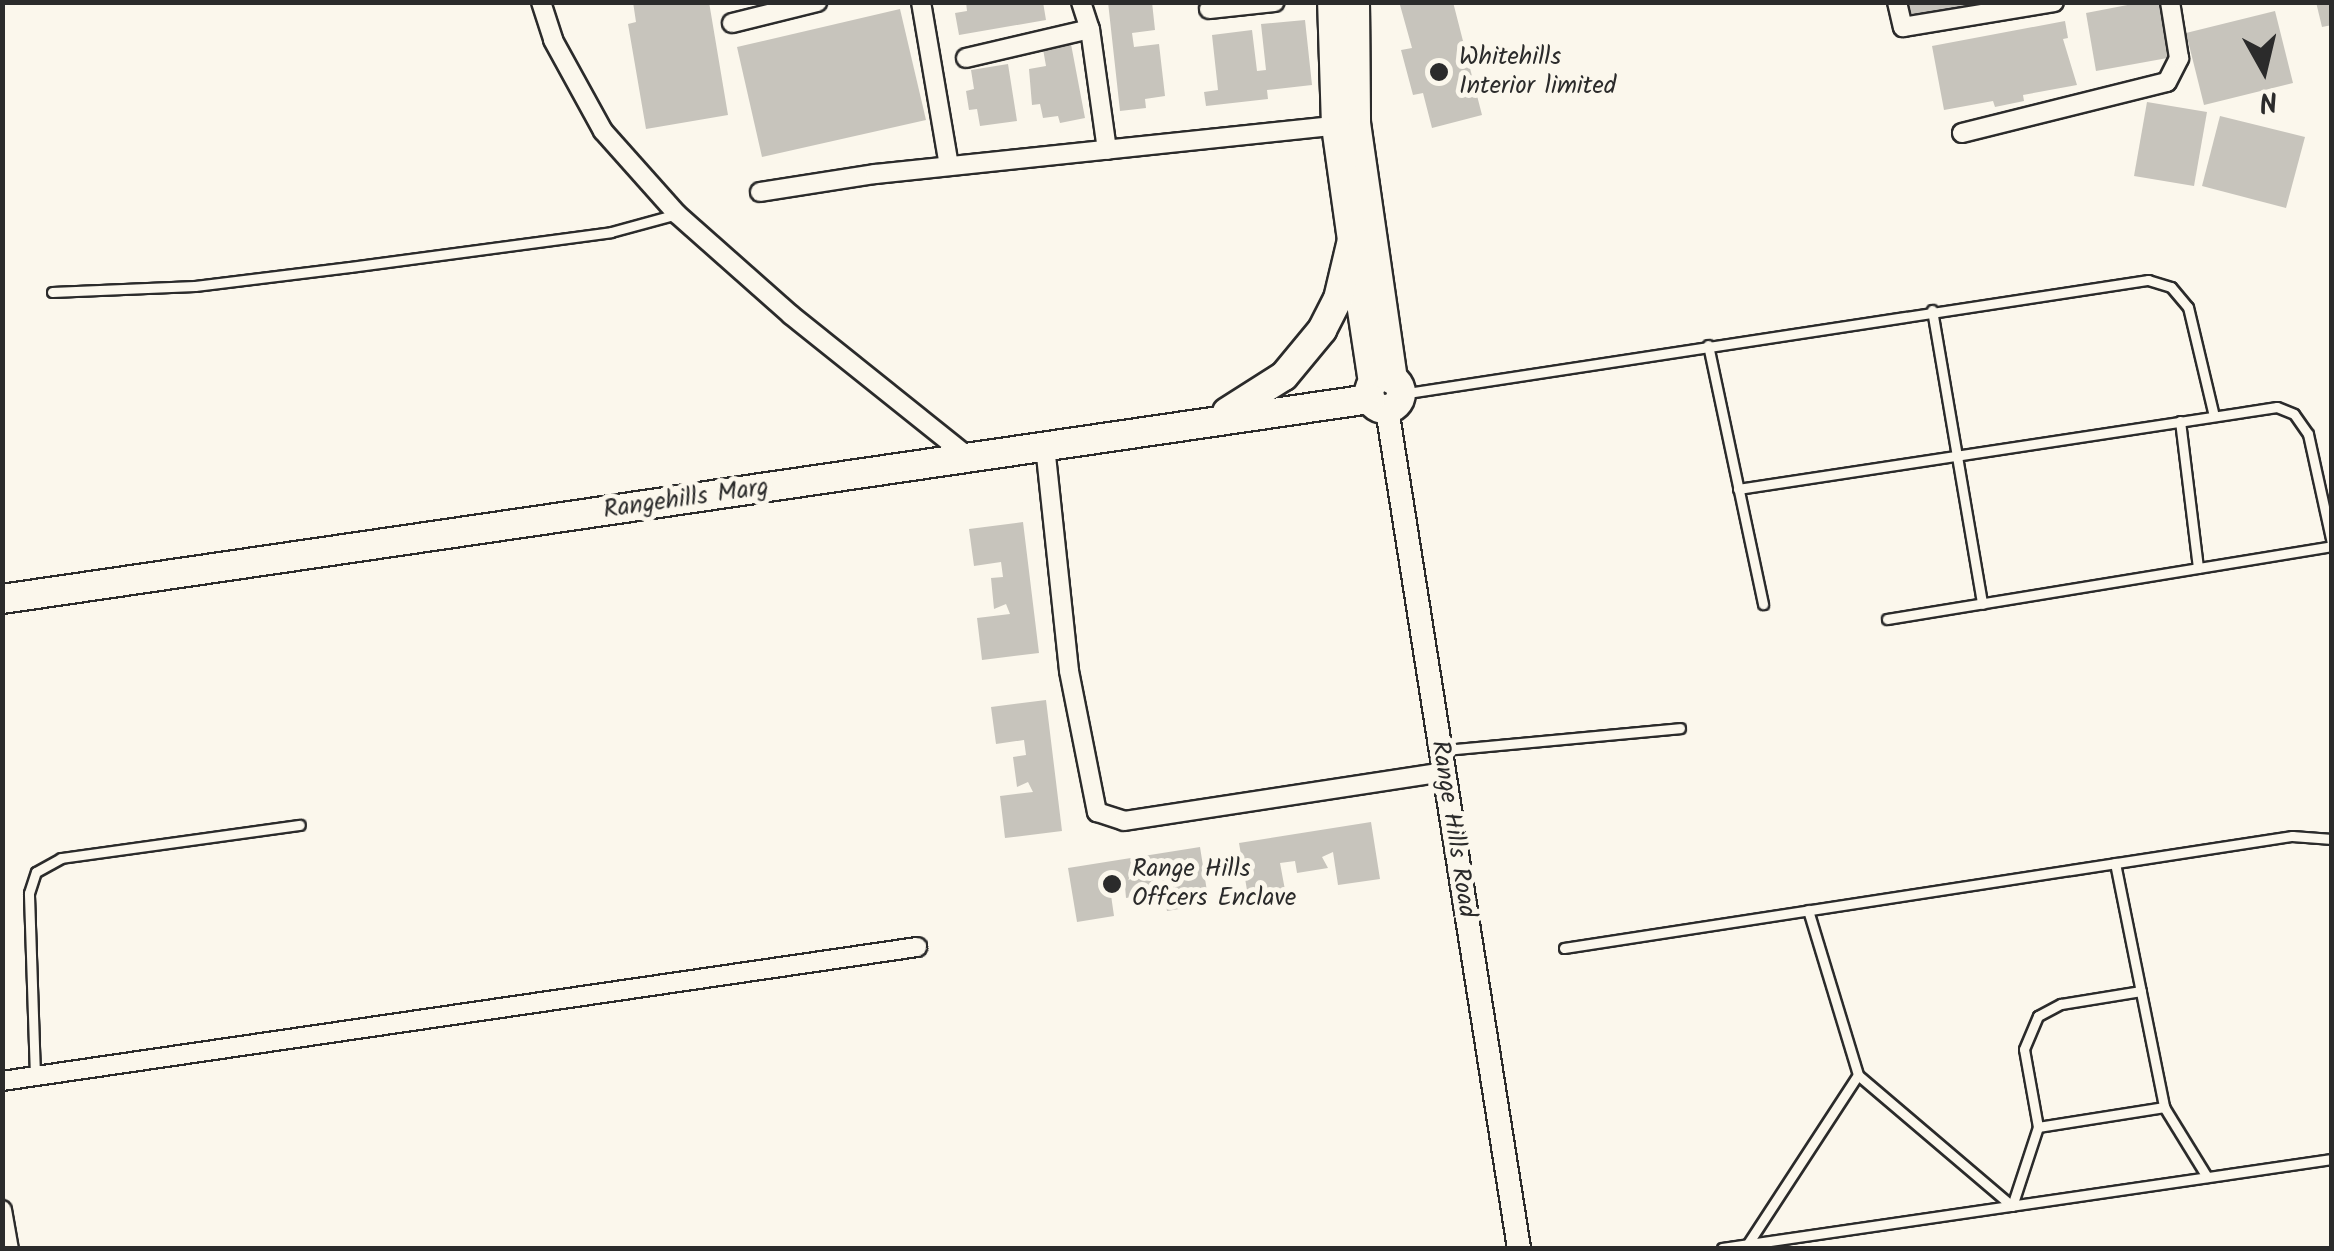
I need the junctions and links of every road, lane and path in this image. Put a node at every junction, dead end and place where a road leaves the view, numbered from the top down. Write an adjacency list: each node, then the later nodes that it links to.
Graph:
1 (541, 2): 20 (street)
2 (817, 2): 12 (street)
3 (921, 2): 18 (street)
4 (1081, 2): 13 (street)
5 (1275, 2): 11 (street)
6 (1332, 2): 15 (main road)
7 (1355, 2): 15 (main road)
8 (1897, 2): 9 (street)
9 (2054, 2)
10 (2170, 2): 16 (street)
11 (1209, 10)
12 (732, 23)
13 (1090, 28): 14 (street); 17 (street)
14 (966, 58)
15 (1346, 125): 17 (street); 21 (main road, Range Hills Road); 25 (main road)
16 (1962, 133)
17 (1108, 150): 18 (street)
18 (949, 166): 19 (street)
19 (760, 192)
20 (677, 214): 22 (lane); 31 (street)
21 (1352, 240): 25 (main road, Range Hills Road); 28 (main road)
22 (52, 292)
23 (1932, 310): 24 (lane); 26 (lane); 30 (lane)
24 (1708, 346): 25 (lane); 32 (lane)
25 (1385, 393): 28 (main road, Rangehills Marg); 40 (street, Range Hills Road)
26 (2214, 416): 27 (lane); 33 (lane)
27 (2180, 421): 30 (lane); 34 (lane)
28 (1208, 422): 29 (main road, Rangehills Marg)
29 (1045, 446): 31 (main road, Rangehills Marg); 40 (street)
30 (1957, 456): 32 (lane); 37 (lane)
31 (968, 458): 35 (main road, Rangehills Marg)
32 (1738, 488): 36 (lane)
33 (2332, 545): 34 (lane)
34 (2198, 568): 37 (lane)
35 (2, 599)
36 (1763, 604)
37 (1982, 604): 38 (lane)
38 (1888, 619)
39 (1680, 728): 40 (lane)
40 (1442, 761): 59 (street, Range Hills Road)
41 (300, 824): 49 (lane)
42 (2332, 838): 43 (lane)
43 (2115, 863): 44 (lane); 47 (lane)
44 (1808, 910): 46 (lane); 48 (lane)
45 (917, 947): 49 (street)
46 (1564, 948)
47 (2141, 992): 51 (lane); 52 (lane)
48 (1858, 1075): 55 (lane); 57 (lane)
49 (34, 1076): 50 (street)
50 (2, 1081)
51 (2164, 1107): 52 (lane); 54 (lane)
52 (2038, 1128): 55 (lane)
53 (2332, 1159): 54 (lane)
54 (2206, 1178): 55 (lane)
55 (2012, 1206): 57 (lane)
56 (2, 1210): 58 (street)
57 (1746, 1245): 60 (lane)
58 (9, 1248)
59 (1519, 1248)
60 (1722, 1248)

